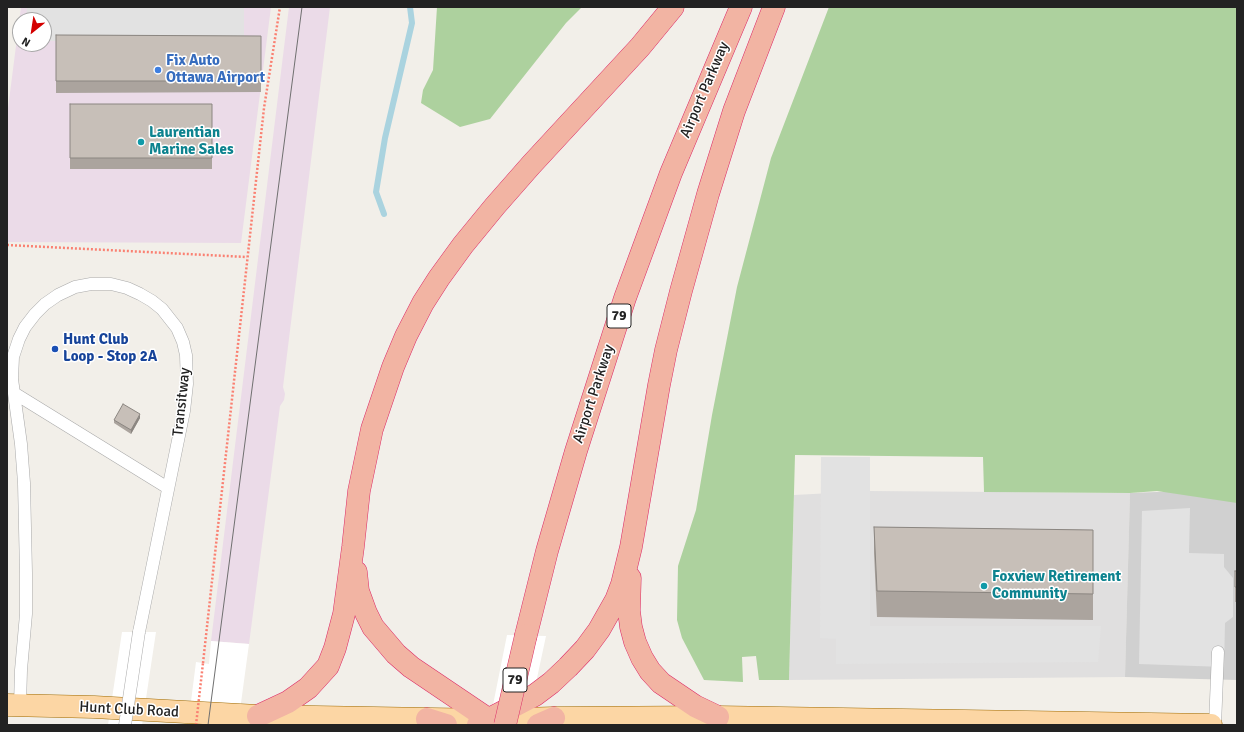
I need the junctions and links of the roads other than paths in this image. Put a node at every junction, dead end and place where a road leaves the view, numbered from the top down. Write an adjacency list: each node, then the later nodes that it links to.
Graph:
1 (673, 7): 6 (highway)
2 (741, 7): 14 (highway, Airport Parkway / 79, bridge)
3 (774, 7): 7 (highway)
4 (14, 393): 5 (lane); 5 (lane, Transitway); 9 (lane, Transitway)
5 (168, 488): 15 (lane, Transitway, bridge)
6 (353, 547): 10 (highway); 14 (highway)
7 (630, 547): 11 (highway); 14 (highway)
8 (1218, 652): 17 (lane)
9 (13, 705): 10 (main road, Hunt Club Road)
10 (258, 716): 12 (main road, Hunt Club Road)
11 (718, 717): 13 (main road, Hunt Club Road); 16 (main road, Hunt Club Road)
12 (437, 722): 14 (main road, Hunt Club Road)
13 (546, 722): 14 (main road, Hunt Club Road)
14 (492, 724)
15 (125, 725)
16 (1211, 725)
17 (1215, 725)

